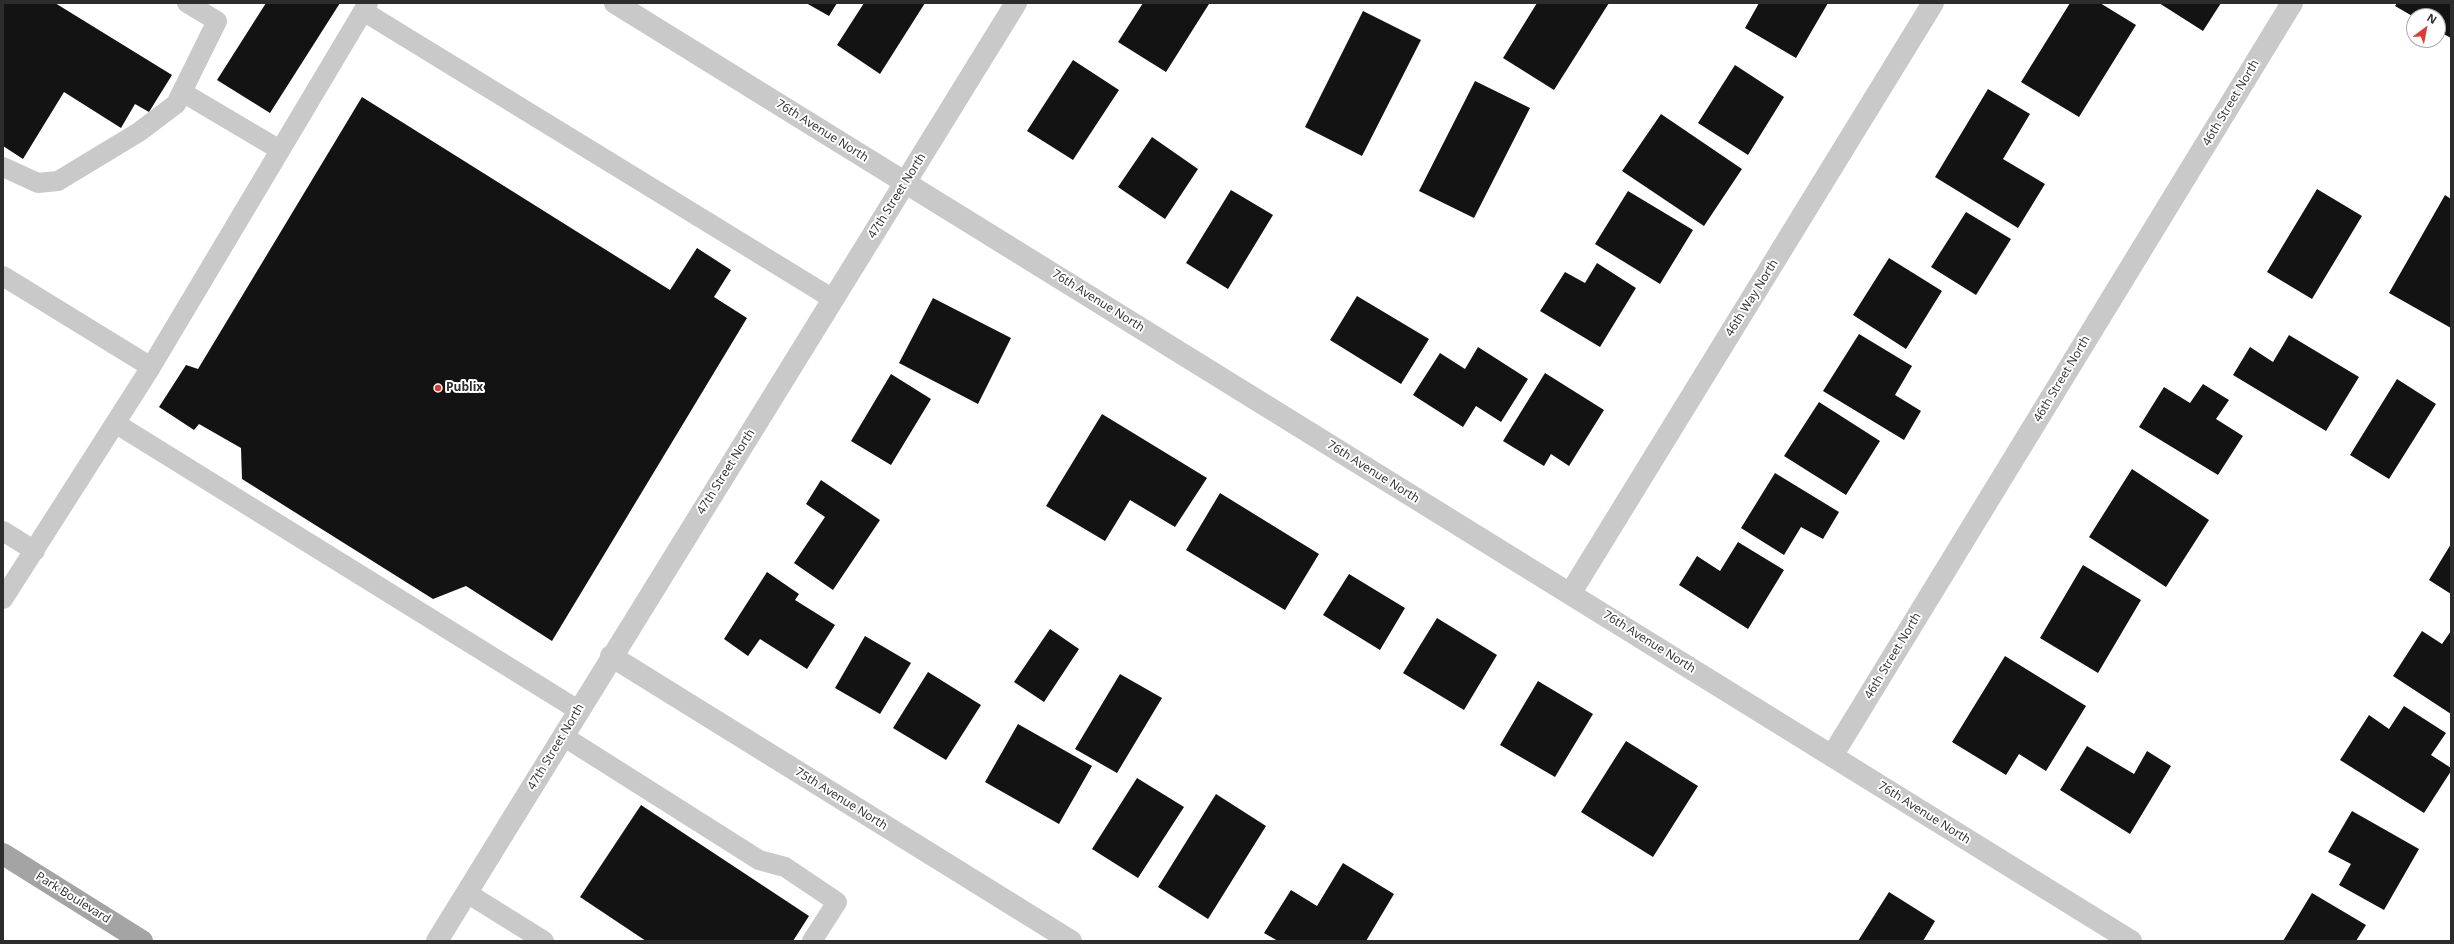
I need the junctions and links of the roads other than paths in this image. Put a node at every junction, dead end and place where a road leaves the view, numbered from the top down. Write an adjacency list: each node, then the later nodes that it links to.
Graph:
1 (187, 3): 7 (lane)
2 (615, 3): 10 (street, 76th Avenue North)
3 (1016, 3): 10 (street, 47th Street North)
4 (1933, 3): 17 (street, 46th Way North)
5 (2292, 3): 22 (street, 46th Street North)
6 (366, 7): 8 (lane); 12 (lane)
7 (182, 92): 8 (lane); 9 (lane)
8 (280, 150): 13 (lane)
9 (3, 167)
10 (905, 182): 12 (street, 47th Street North); 17 (street, 76th Avenue North)
11 (3, 276): 13 (lane)
12 (833, 299): 19 (street, 47th Street North)
13 (151, 367): 14 (lane)
14 (115, 423): 16 (lane); 20 (lane)
15 (3, 531): 16 (lane)
16 (35, 551): 18 (lane)
17 (1570, 594): 22 (street, 76th Avenue North)
18 (3, 599)
19 (611, 656): 20 (street, 47th Street North); 29 (street, 75th Avenue North)
20 (578, 710): 21 (street, 47th Street North)
21 (563, 736): 24 (street, 47th Street North); 28 (lane)
22 (1832, 756): 30 (street, 76th Avenue North)
23 (3, 854): 25 (main road, Park Boulevard)
24 (467, 893): 26 (street, 47th Street North); 27 (lane)
25 (142, 941)
26 (437, 941)
27 (544, 941)
28 (812, 941)
29 (1071, 941)
30 (2131, 941)

